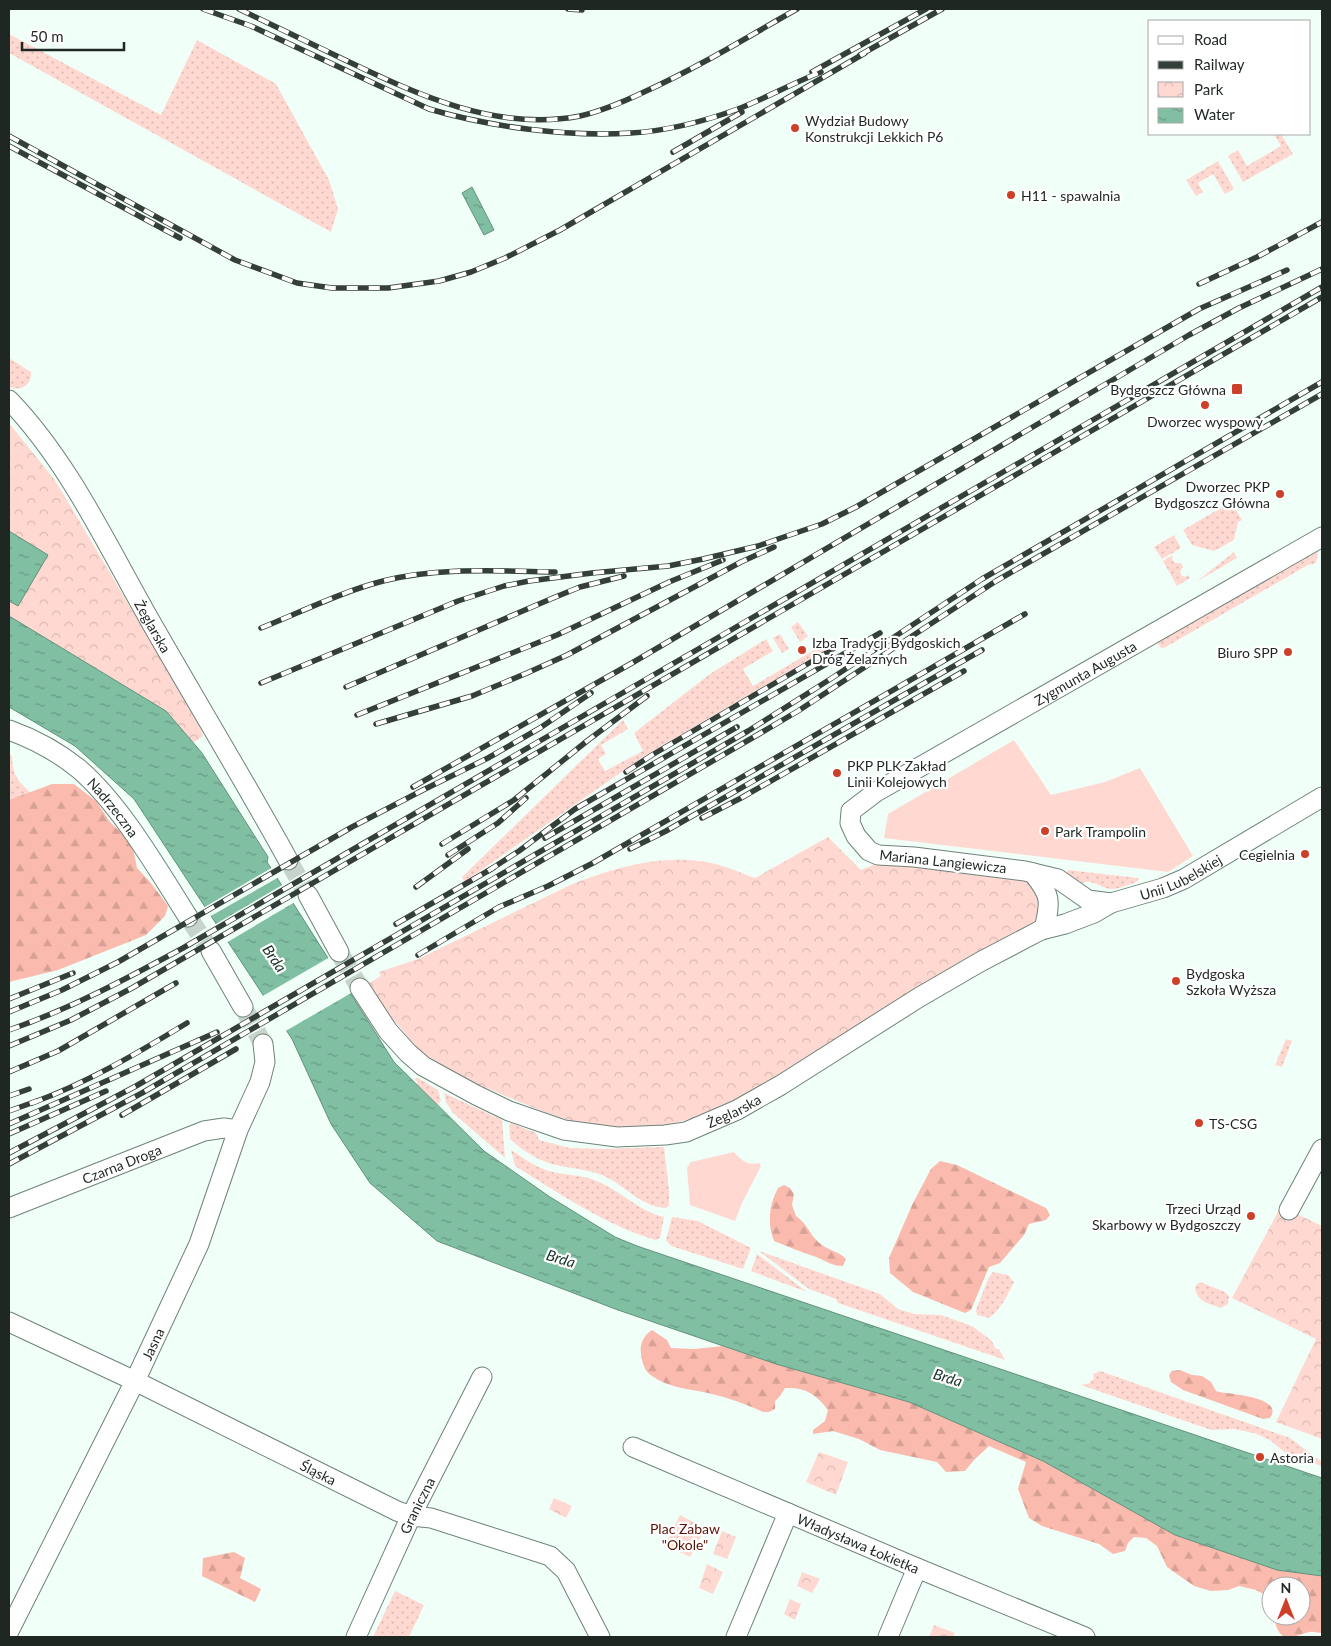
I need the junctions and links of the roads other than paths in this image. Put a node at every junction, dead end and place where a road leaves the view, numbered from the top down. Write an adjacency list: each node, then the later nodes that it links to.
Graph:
1 (9, 400): 6 (street, Żeglarska)
2 (1322, 538): 5 (street, Zygmunta Augusta)
3 (9, 730): 10 (street, Nadrzeczna)
4 (1322, 797): 9 (street, Unii Lubelskiej)
5 (851, 811): 7 (street, Mariana Langiewicza)
6 (288, 860)
7 (1033, 873): 9 (street, Mariana Langiewicza); 11 (street)
8 (308, 895): 13 (street)
9 (1111, 903): 11 (street, Żeglarska)
10 (188, 917)
11 (1044, 929): 14 (street, Żeglarska)
12 (211, 951): 15 (street)
13 (339, 952)
14 (360, 988)
15 (243, 1007)
16 (263, 1044): 17 (street, Jasna)
17 (238, 1130): 19 (street, Czarna Droga); 23 (street, Jasna)
18 (1322, 1149): 20 (street)
19 (9, 1208)
20 (1289, 1210)
21 (9, 1322): 23 (street, Śląska)
22 (482, 1377): 26 (street, Graniczna)
23 (135, 1381): 26 (street, Śląska); 29 (street, Jasna)
24 (633, 1448): 25 (street, Władysława Łokietka)
25 (788, 1513): 27 (street, Władysława Łokietka); 32 (street)
26 (411, 1516): 30 (street, Graniczna); 31 (street, Śląska)
27 (916, 1568): 28 (street, Władysława Łokietka); 33 (street)
28 (1048, 1630): 34 (street, Władysława Łokietka)
29 (9, 1631)
30 (356, 1637)
31 (600, 1637)
32 (736, 1637)
33 (888, 1637)
34 (1085, 1637)

